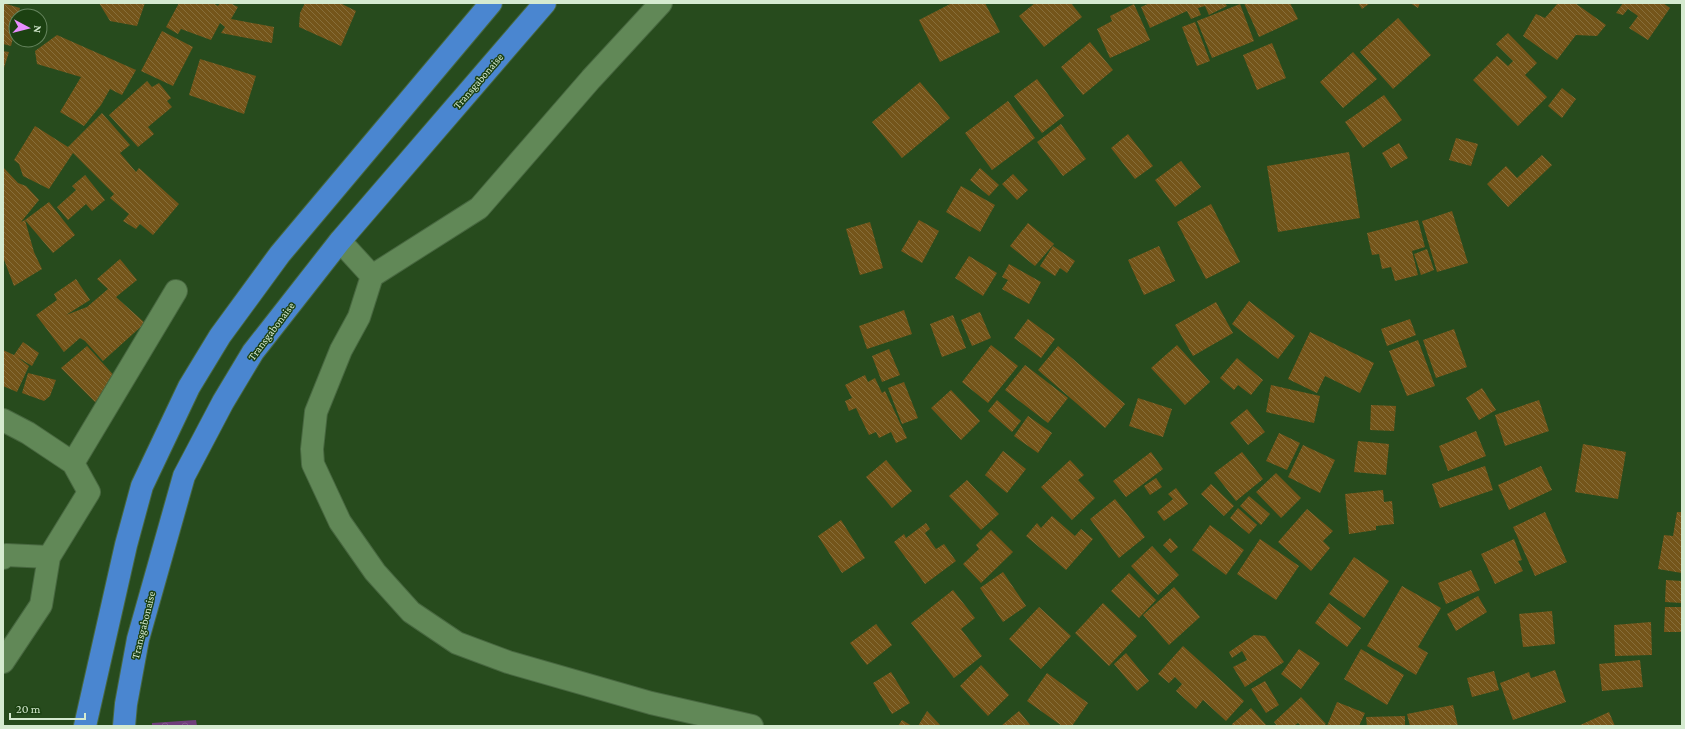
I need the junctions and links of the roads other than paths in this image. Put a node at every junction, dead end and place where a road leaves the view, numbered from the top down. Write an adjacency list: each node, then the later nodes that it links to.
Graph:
1 (490, 3): 12 (highway)
2 (545, 3): 4 (highway, Transgabonaise)
3 (661, 3): 5 (street)
4 (340, 241): 5 (street); 13 (highway, Transgabonaise)
5 (372, 276): 14 (street)
6 (176, 291): 8 (street)
7 (3, 420): 8 (street)
8 (73, 463): 9 (street)
9 (49, 557): 10 (street); 11 (street)
10 (3, 558)
11 (3, 662)
12 (85, 726)
13 (124, 726)
14 (752, 726)

